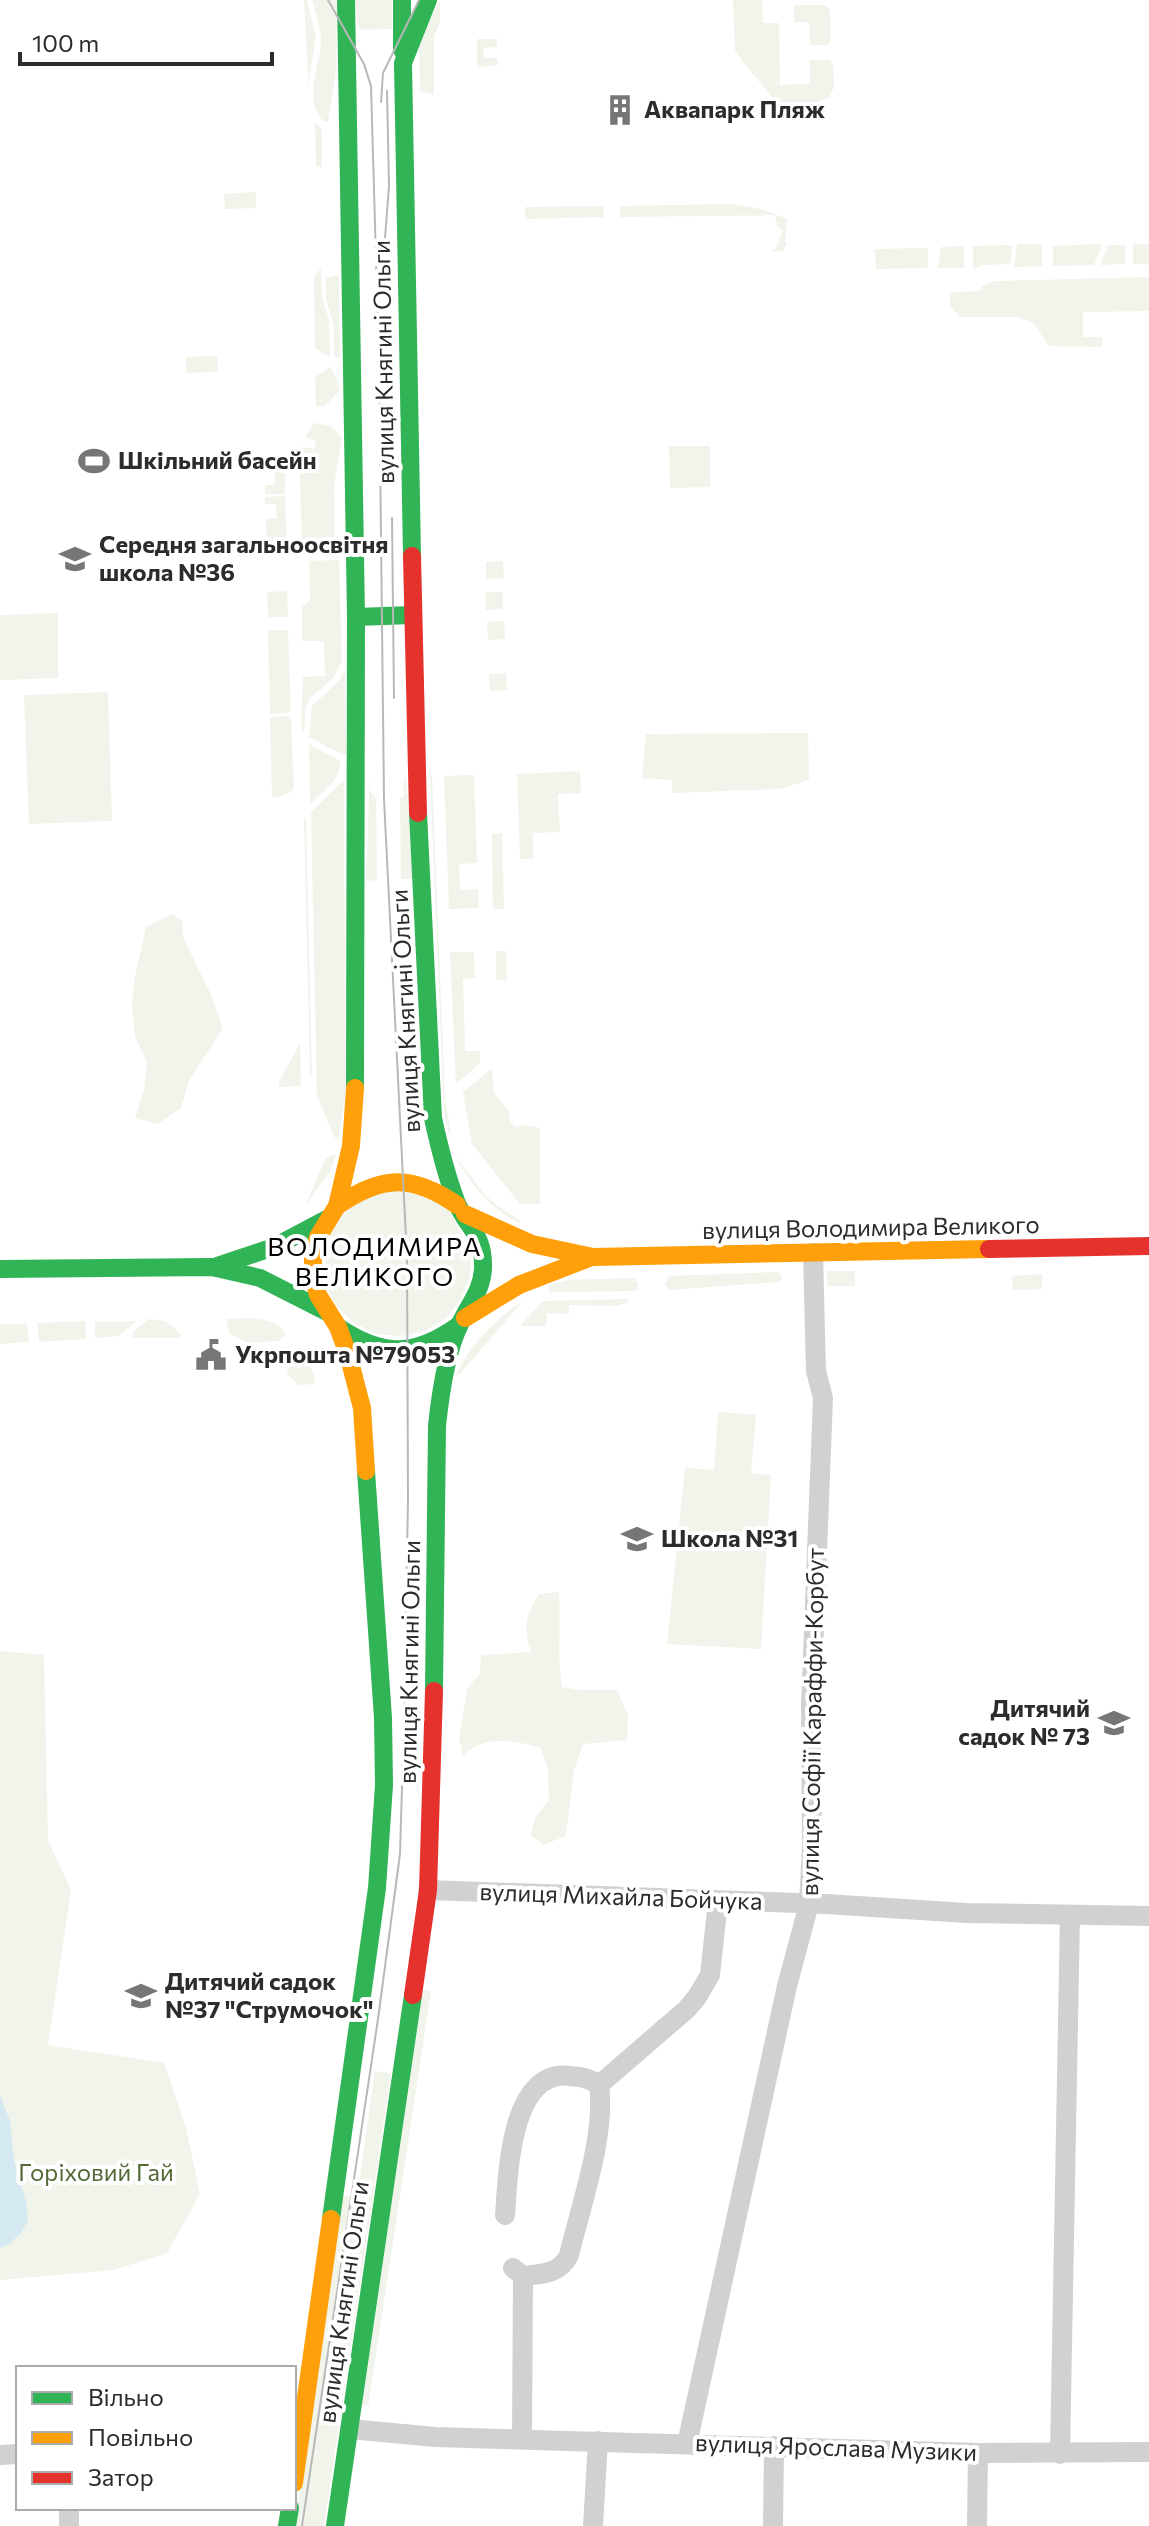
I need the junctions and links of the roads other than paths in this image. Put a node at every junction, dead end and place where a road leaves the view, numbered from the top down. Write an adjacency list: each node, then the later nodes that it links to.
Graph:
1 (346, 0): 6 (main road, вулиця Княгині Ольги)
2 (402, 0): 4 (main road)
3 (428, 0): 4 (main road, вулиця Княгині Ольги)
4 (403, 63): 5 (main road, вулиця Княгині Ольги)
5 (412, 615): 6 (main road); 7 (main road, вулиця Княгині Ольги)
6 (356, 617): 8 (main road, вулиця Княгині Ольги)
7 (461, 1209): 8 (main road, вулиця Володимира Великого); 11 (main road, вулиця Володимира Великого); 15 (main road, вулиця Княгині Ольги)
8 (332, 1212): 12 (main road, вулиця Володимира Великого); 14 (main road, вулиця Княгині Ольги)
9 (1149, 1246): 10 (main road, вулиця Володимира Великого)
10 (813, 1253): 11 (main road, вулиця Володимира Великого); 18 (street, вулиця Софії Караффи-Корбут)
11 (593, 1257): 15 (main road, вулиця Володимира Великого)
12 (212, 1267): 13 (main road, вулиця Володимира Великого); 14 (main road, вулиця Володимира Великого)
13 (0, 1269)
14 (332, 1320): 15 (main road, вулиця Володимира Великого); 26 (main road, вулиця Княгині Ольги)
15 (462, 1321): 16 (main road, вулиця Княгині Ольги)
16 (428, 1890): 17 (street, вулиця Михайла Бойчука); 23 (main road, вулиця Княгині Ольги)
17 (718, 1901): 18 (street, вулиця Михайла Бойчука); 21 (street)
18 (809, 1904): 19 (street, вулиця Михайла Бойчука); 27 (street, вулиця Софії Караффи-Корбут)
19 (1070, 1915): 20 (street, вулиця Михайла Бойчука); 31 (street)
20 (1149, 1916)
21 (599, 2085): 22 (street); 24 (street)
22 (505, 2215)
23 (350, 2429): 24 (street, вулиця Ярослава Музики); 32 (main road, вулиця Княгині Ольги)
24 (522, 2439): 25 (street, вулиця Ярослава Музики)
25 (598, 2441): 27 (street, вулиця Ярослава Музики); 33 (street)
26 (297, 2442)
27 (687, 2444): 28 (street, вулиця Ярослава Музики)
28 (774, 2446): 30 (street, вулиця Ярослава Музики); 34 (street)
29 (1149, 2452): 31 (street, вулиця Ярослава Музики)
30 (978, 2453): 31 (street, вулиця Ярослава Музики); 35 (street)
31 (1060, 2454)
32 (335, 2526)
33 (593, 2526)
34 (773, 2526)
35 (977, 2526)

